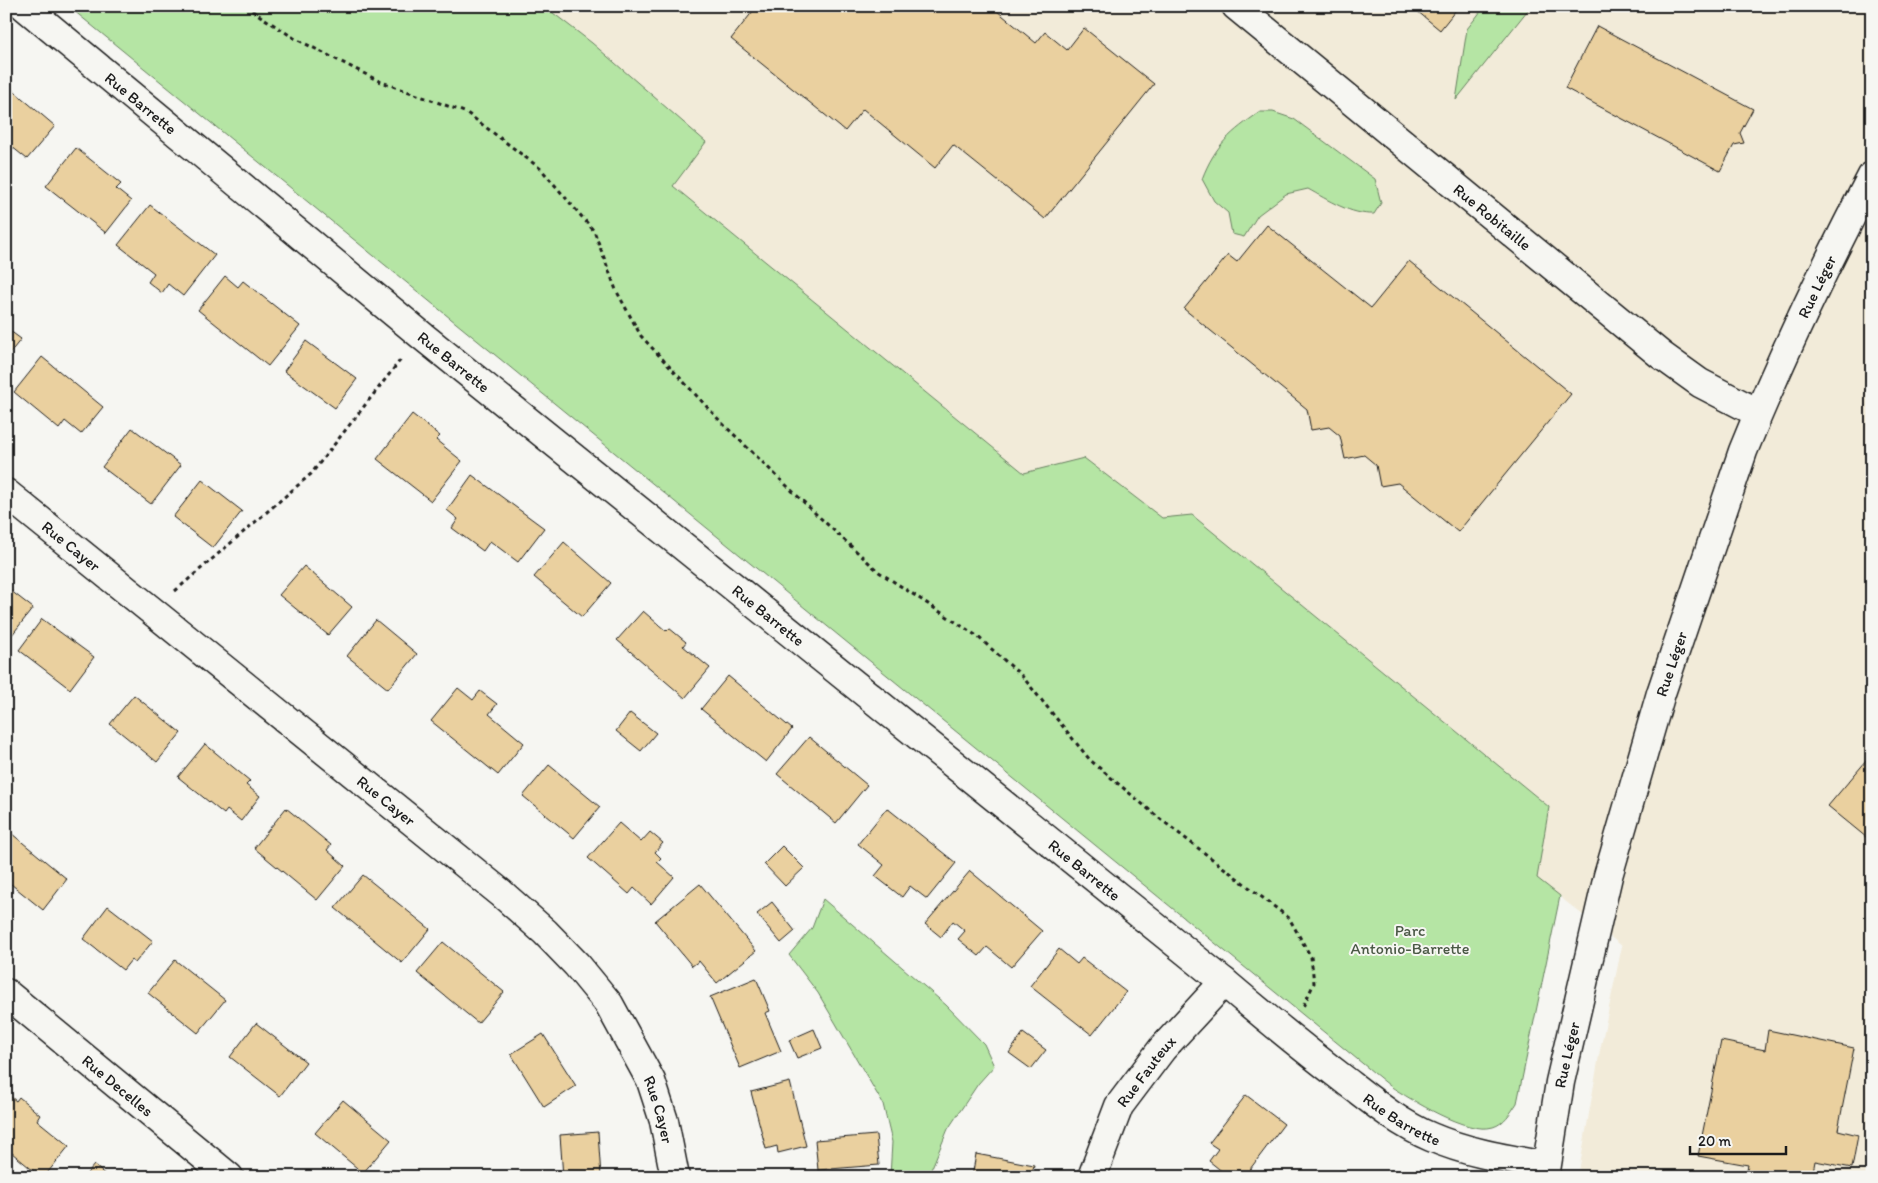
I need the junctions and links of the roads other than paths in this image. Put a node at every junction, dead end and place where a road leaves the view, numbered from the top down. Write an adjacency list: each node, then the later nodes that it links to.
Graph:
1 (24, 6): 6 (street, Rue Barrette)
2 (1236, 6): 4 (street, Rue Robitaille)
3 (1872, 176): 4 (street, Rue Léger)
4 (1758, 413): 8 (street, Rue Léger)
5 (6, 493): 10 (street, Rue Cayer)
6 (1224, 982): 8 (street, Rue Barrette); 11 (street, Rue Fauteux)
7 (6, 993): 9 (street, Rue Decelles)
8 (1545, 1171)
9 (229, 1177)
10 (675, 1177)
11 (1092, 1177)

